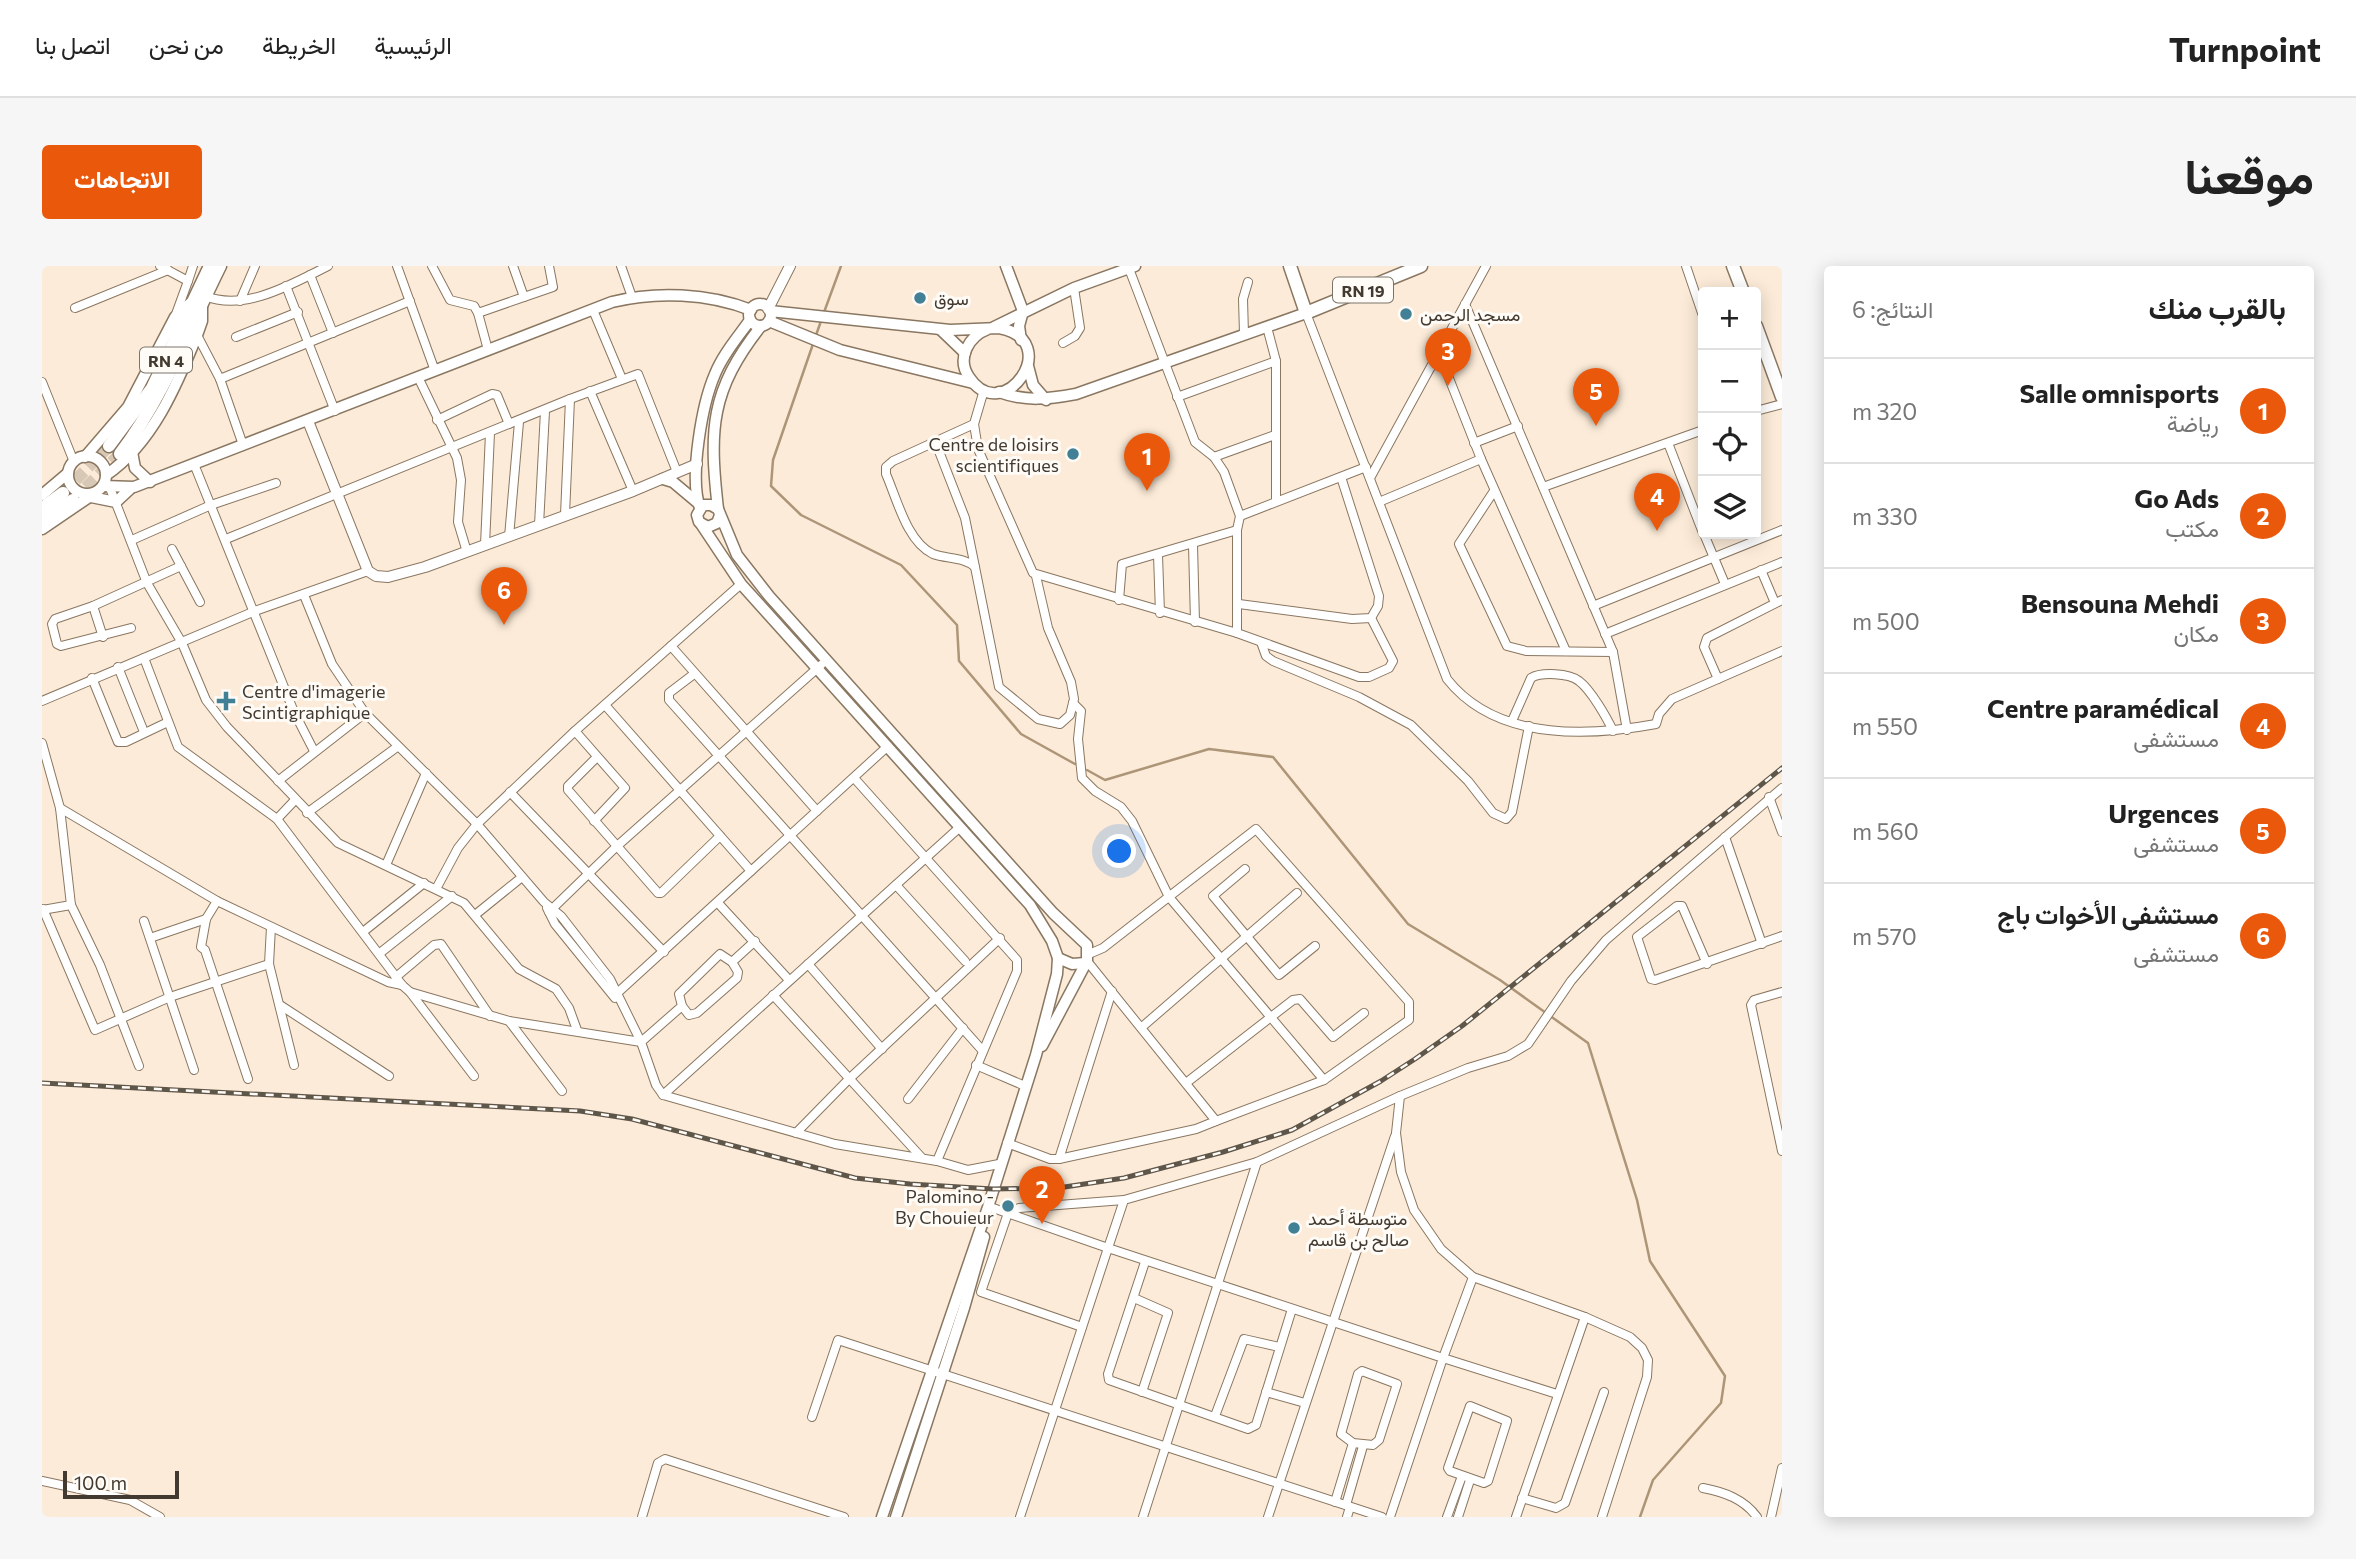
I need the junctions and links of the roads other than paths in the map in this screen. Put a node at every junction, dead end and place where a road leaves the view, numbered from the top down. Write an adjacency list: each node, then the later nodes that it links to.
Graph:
1 (193, 266): 21 (street)
2 (210, 266): 28 (main road, RN 4)
3 (220, 266): 28 (main road, RN 4)
4 (255, 266): 29 (street)
5 (327, 266): 20 (street)
6 (397, 266): 30 (street)
7 (432, 266): 37 (street)
8 (513, 266): 26 (street)
9 (549, 266): 26 (street)
10 (621, 266): 27 (street)
11 (790, 266): 41 (street)
12 (1006, 266): 35 (main road)
13 (1290, 266): 38 (main road)
14 (1421, 266): 38 (main road, RN 19)
15 (1486, 266): 32 (street)
16 (1686, 266): 31 (street)
17 (1733, 266): 24 (main road)
18 (1131, 267): 25 (main road); 57 (street)
19 (164, 268): 21 (street); 33 (street)
20 (310, 275): 23 (street); 45 (street)
21 (188, 281): 40 (street)
22 (1248, 282): 46 (street)
23 (286, 286): 29 (street); 36 (street)
24 (1741, 287)
25 (1074, 288): 35 (main road); 51 (street)
26 (524, 297): 37 (street)
27 (632, 297): 34 (main road); 39 (main road)
28 (201, 299): 29 (street); 40 (main road); 47 (main road); 88 (main road, RN 4); 91 (main road, RN 4)
29 (240, 301)
30 (410, 301): 45 (street); 59 (street)
31 (1698, 301)
32 (1465, 304): 55 (street); 81 (street)
33 (75, 308)
34 (593, 310): 53 (main road); 62 (street)
35 (1023, 311): 43 (main road); 49 (main road)
36 (298, 312): 48 (street); 52 (street)
37 (478, 313): 53 (street)
38 (1306, 313): 42 (main road); 98 (street)
39 (751, 315): 41 (main road); 41 (main road); 96 (main road)
40 (175, 317): 92 (main road)
41 (767, 317): 44 (main road); 64 (main road); 118 (main road)
42 (1267, 327): 46 (main road); 56 (street)
43 (990, 329): 44 (main road); 49 (main road); 54 (main road)
44 (941, 330): 54 (main road)
45 (333, 332): 52 (street)
46 (1244, 334): 57 (main road)
47 (197, 335): 61 (street); 91 (main road)
48 (236, 337)
49 (1021, 340): 58 (main road)
50 (1761, 340): 69 (main road)
51 (1063, 343)
52 (309, 344): 61 (street); 74 (street)
53 (488, 350): 59 (main road)
54 (965, 353): 64 (main road)
55 (1439, 353): 86 (street); 101 (street)
56 (1276, 361): 68 (street); 84 (street)
57 (1163, 364): 68 (street); 71 (main road)
58 (1028, 365): 67 (main road); 71 (main road)
59 (435, 371): 60 (main road)
60 (418, 377): 74 (main road); 76 (street)
61 (220, 379): 89 (street)
62 (622, 379): 66 (street); 99 (street)
63 (42, 382): 97 (street)
64 (973, 383): 65 (main road)
65 (984, 390): 67 (main road); 79 (street)
66 (590, 391): 70 (street); 108 (street)
67 (999, 392): 71 (main road)
68 (1177, 397): 93 (street)
69 (1782, 397)
70 (570, 399): 75 (street); 119 (street)
71 (1046, 400)
72 (1782, 404): 73 (street)
73 (1761, 410)
74 (335, 411): 77 (main road)
75 (545, 411): 78 (street); 124 (street)
76 (437, 420): 80 (street); 90 (street)
77 (308, 421): 89 (main road); 110 (street)
78 (519, 422): 80 (street); 128 (street)
79 (974, 424): 85 (street); 143 (street)
80 (509, 425): 83 (street)
81 (1518, 426): 86 (street); 106 (street)
82 (1698, 431): 87 (street)
83 (490, 433): 90 (street); 132 (street)
84 (1275, 435): 93 (street); 112 (street)
85 (934, 441): 140 (street); 140 (street)
86 (1474, 443): 94 (street)
87 (1668, 443): 106 (street); 121 (street)
88 (109, 446)
89 (243, 446): 95 (main road)
90 (452, 447): 110 (street); 135 (street)
91 (126, 453): 103 (main road); 105 (main road)
92 (85, 457): 97 (main road); 105 (main road)
93 (1214, 457): 120 (street)
94 (1481, 460): 109 (street); 114 (street)
95 (194, 464): 103 (main road); 115 (street)
96 (697, 464): 99 (street); 116 (main road)
97 (71, 467): 105 (main road); 111 (main road)
98 (1366, 467): 100 (street); 101 (street)
99 (677, 472): 102 (street)
100 (1341, 477): 112 (street); 156 (street)
101 (1370, 478): 114 (street)
102 (663, 479): 108 (street); 116 (main road)
103 (150, 482): 107 (main road)
104 (276, 483): 115 (street)
105 (102, 486): 107 (main road); 113 (main road); 113 (street); 125 (main road)
106 (1543, 487): 153 (street)
107 (132, 488): 113 (main road)
108 (633, 491): 119 (street)
109 (1494, 491): 165 (street); 165 (street)
110 (337, 494): 129 (street); 142 (street)
111 (42, 495)
112 (1276, 501): 120 (street)
113 (116, 502): 131 (street)
114 (1379, 502): 178 (street)
115 (211, 505): 129 (street); 131 (street)
116 (699, 505): 118 (main road); 123 (main road)
117 (42, 508): 122 (main road)
118 (719, 512): 123 (main road); 169 (main road)
119 (565, 515): 124 (street)
120 (1240, 516): 126 (street)
121 (1698, 520)
122 (42, 521)
123 (701, 524): 145 (main road)
124 (539, 525): 128 (street)
125 (42, 529)
126 (1237, 530): 133 (street); 151 (street)
127 (1782, 530): 137 (street)
128 (509, 537): 132 (street)
129 (226, 539): 154 (street)
130 (1705, 539): 137 (street)
131 (132, 540): 144 (street)
132 (485, 545): 135 (street)
133 (1193, 545): 136 (street); 157 (street)
134 (172, 549): 139 (street)
135 (467, 552): 142 (street)
136 (1158, 555): 148 (street); 155 (street)
137 (1712, 556): 146 (street); 153 (street)
138 (1782, 562): 141 (street)
139 (181, 566): 144 (street); 150 (street)
140 (975, 567): 175 (street)
141 (1761, 570): 146 (street); 149 (street)
142 (368, 571): 147 (street)
143 (1036, 576): 148 (street); 175 (street)
144 (147, 583): 152 (street); 163 (street)
145 (741, 584): 164 (street); 169 (main road)
146 (1725, 584): 160 (street)
147 (304, 595): 154 (street); 177 (street)
148 (1119, 600): 155 (street)
149 (1779, 602): 173 (street)
150 (200, 603)
151 (1239, 604): 156 (street); 159 (street)
152 (93, 606): 161 (street); 161 (street)
153 (1593, 606): 160 (street)
154 (255, 611): 163 (street); 189 (street)
155 (1160, 612): 157 (street)
156 (1371, 618): 162 (street)
157 (1195, 622): 159 (street)
158 (131, 628): 161 (street)
159 (1237, 633): 162 (street)
160 (1605, 634): 166 (street)
161 (103, 637)
162 (1261, 642): 180 (street)
163 (182, 643): 168 (street); 195 (street)
164 (671, 646): 171 (street); 176 (street)
165 (1566, 651): 166 (street)
166 (1613, 652): 181 (street)
167 (1782, 652): 173 (street)
168 (144, 658): 170 (street); 179 (street)
169 (822, 664): 183 (street); 187 (main road); 237 (main road)
170 (118, 667): 172 (street); 184 (street)
171 (694, 674): 183 (street); 192 (street)
172 (92, 678): 174 (street); 184 (street)
173 (1718, 679): 181 (street)
174 (42, 701)
175 (1073, 703): 225 (street)
176 (605, 705): 182 (street); 198 (street)
177 (365, 713): 188 (street); 189 (street)
178 (1512, 721): 180 (street); 185 (street)
179 (168, 722): 184 (street); 204 (street)
180 (1529, 726): 185 (street)
181 (1627, 730): 185 (street)
182 (575, 731): 191 (street); 197 (street)
183 (747, 731): 192 (street); 202 (street)
184 (144, 732)
185 (1613, 732)
186 (42, 743): 190 (street)
187 (888, 746): 194 (street); 208 (main road)
188 (397, 747): 193 (street); 203 (street)
189 (314, 751): 195 (street)
190 (44, 755): 201 (street)
191 (597, 757): 205 (street); 205 (street)
192 (717, 757): 198 (street); 211 (street)
193 (426, 773): 207 (street); 215 (street)
194 (855, 779): 202 (street); 214 (street)
195 (278, 781): 200 (street)
196 (1782, 788): 199 (street)
197 (510, 792): 207 (street); 218 (street)
198 (681, 792): 210 (street); 213 (street)
199 (1769, 797): 206 (street); 212 (street)
200 (295, 800): 203 (street); 204 (street)
201 (60, 808): 226 (street); 228 (street)
202 (817, 811): 211 (street)
203 (307, 813): 215 (street)
204 (277, 819): 236 (street)
205 (594, 821): 213 (street)
206 (1780, 822): 209 (street)
207 (477, 824): 219 (street); 222 (street)
208 (961, 827): 214 (street); 243 (main road)
209 (1782, 832)
210 (720, 836): 213 (street); 217 (street)
211 (790, 836): 217 (street); 232 (street)
212 (1725, 837): 244 (street); 294 (street)
213 (616, 847): 218 (street)
214 (926, 857): 221 (street); 241 (street)
215 (386, 865): 220 (street)
216 (1245, 869): 239 (street)
217 (751, 871): 227 (street)
218 (588, 873): 230 (street); 247 (street)
219 (522, 877): 230 (street); 231 (street)
220 (424, 883): 222 (street); 236 (street)
221 (896, 885): 232 (street); 251 (street)
222 (436, 889): 224 (street)
223 (1297, 893): 239 (street)
224 (452, 896): 231 (street); 246 (street)
225 (1169, 897): 249 (street); 250 (street); 289 (street)
226 (217, 901): 233 (street); 235 (street)
227 (718, 903): 242 (street); 247 (street)
228 (71, 905): 229 (street); 272 (street)
229 (43, 909): 272 (street)
230 (550, 910): 265 (street)
231 (475, 915): 276 (street)
232 (861, 916): 254 (street); 266 (street)
233 (206, 919): 240 (street); 258 (street)
234 (144, 921): 240 (street)
235 (271, 927): 253 (street); 259 (street)
236 (363, 932): 246 (street)
237 (1078, 934): 243 (main road); 249 (main road)
238 (1782, 936): 244 (street)
239 (1247, 937): 245 (street); 250 (street)
240 (150, 938): 264 (street)
241 (1000, 938): 266 (street); 279 (street)
242 (755, 941): 252 (street); 257 (street)
243 (1052, 941): 248 (main road)
244 (1762, 944): 255 (street)
245 (1315, 946)
246 (380, 953): 256 (street)
247 (664, 953): 265 (street)
248 (1058, 958): 249 (main road); 280 (main road)
249 (1087, 959): 260 (street); 280 (main road)
250 (1221, 960): 270 (street); 274 (street)
251 (965, 961)
252 (732, 962): 268 (street); 268 (street)
253 (269, 964): 258 (street); 267 (street)
254 (808, 964): 257 (street); 278 (street)
255 (1707, 964): 255 (street)
256 (396, 977): 259 (street); 271 (street)
257 (789, 980): 263 (street)
258 (218, 983): 264 (street); 287 (street)
259 (401, 985): 261 (street)
260 (1112, 991): 274 (street); 302 (street)
261 (410, 992): 271 (street); 286 (street)
262 (1782, 992): 300 (street)
263 (773, 995): 288 (street); 293 (street)
264 (170, 997): 272 (street); 284 (street)
265 (617, 998): 277 (street)
266 (936, 999): 275 (street); 278 (street)
267 (280, 1005): 281 (street); 285 (street)
268 (682, 1006): 277 (street)
269 (1364, 1013): 270 (street)
270 (1270, 1015): 289 (street); 290 (street)
271 (490, 1016): 273 (street)
272 (121, 1020): 283 (street)
273 (509, 1021): 276 (street); 292 (street)
274 (1142, 1027): 290 (street)
275 (963, 1028): 279 (street); 295 (street)
276 (577, 1030): 277 (street)
277 (641, 1042): 293 (street)
278 (881, 1049): 288 (street)
279 (982, 1050): 282 (street)
280 (1037, 1055): 291 (main road)
281 (294, 1065)
282 (976, 1065): 291 (street); 303 (street)
283 (139, 1066)
284 (194, 1070)
285 (389, 1076)
286 (474, 1076)
287 (248, 1079)
288 (848, 1080): 297 (street); 301 (street)
289 (1324, 1080): 296 (street)
290 (1186, 1083): 296 (street)
291 (1025, 1086): 299 (main road)
292 (562, 1091)
293 (663, 1095): 297 (street)
294 (1400, 1096): 298 (street); 304 (street)
295 (908, 1099)
296 (1216, 1121): 302 (street)
297 (796, 1133): 301 (street)
298 (1396, 1133): 311 (street); 318 (street)
299 (1007, 1143): 302 (street); 305 (main road); 307 (main road)
300 (1782, 1151)
301 (922, 1158): 303 (street)
302 (1059, 1159)
303 (937, 1161): 305 (street)
304 (1257, 1162): 306 (street); 312 (street)
305 (999, 1164): 313 (main road)
306 (1124, 1200): 308 (street); 309 (street)
307 (993, 1208): 308 (street); 313 (main road)
308 (1008, 1213): 309 (street); 314 (street)
309 (1108, 1248): 310 (street); 319 (street)
310 (1145, 1262): 312 (street); 315 (street)
311 (1473, 1277): 317 (street); 321 (street)
312 (1217, 1285): 316 (street); 328 (street)
313 (964, 1287): 314 (street); 322 (main road)
314 (981, 1292): 319 (street)
315 (1133, 1298): 323 (street); 323 (street)
316 (1292, 1309): 318 (street); 320 (street)
317 (1585, 1317): 326 (street); 357 (street)
318 (1332, 1321): 321 (street); 327 (street)
319 (1082, 1327): 329 (street)
320 (1279, 1347): 324 (street); 330 (street)
321 (1443, 1358): 326 (street); 353 (street)
322 (937, 1373): 329 (street); 331 (street); 346 (main road); 347 (main road)
323 (1142, 1392): 328 (street)
324 (1266, 1392): 327 (street); 330 (street)
325 (1604, 1392): 340 (street)
326 (1557, 1394): 340 (street)
327 (1305, 1403): 338 (street)
328 (1178, 1405): 330 (street); 333 (street)
329 (1056, 1409): 333 (street); 348 (street)
330 (1215, 1416)
331 (812, 1417)
332 (1353, 1443): 334 (street); 334 (street); 341 (street)
333 (1165, 1446): 338 (street); 349 (street)
334 (1363, 1446): 342 (street)
335 (1782, 1468): 359 (street)
336 (1466, 1478): 336 (street); 354 (street); 355 (street)
337 (42, 1481): 343 (street)
338 (1279, 1483): 341 (street); 350 (street)
339 (1703, 1488): 358 (street)
340 (1522, 1498): 356 (street)
341 (1335, 1502): 342 (street)
342 (1348, 1506): 351 (street); 352 (street)
343 (160, 1517)
344 (642, 1517): 345 (street)
345 (844, 1517)
346 (881, 1517)
347 (896, 1517)
348 (1020, 1517)
349 (1143, 1517)
350 (1268, 1517)
351 (1347, 1517)
352 (1382, 1517)
353 (1390, 1517)
354 (1447, 1517)
355 (1458, 1517)
356 (1516, 1517)
357 (1602, 1517)
358 (1757, 1517)
359 (1771, 1517)

